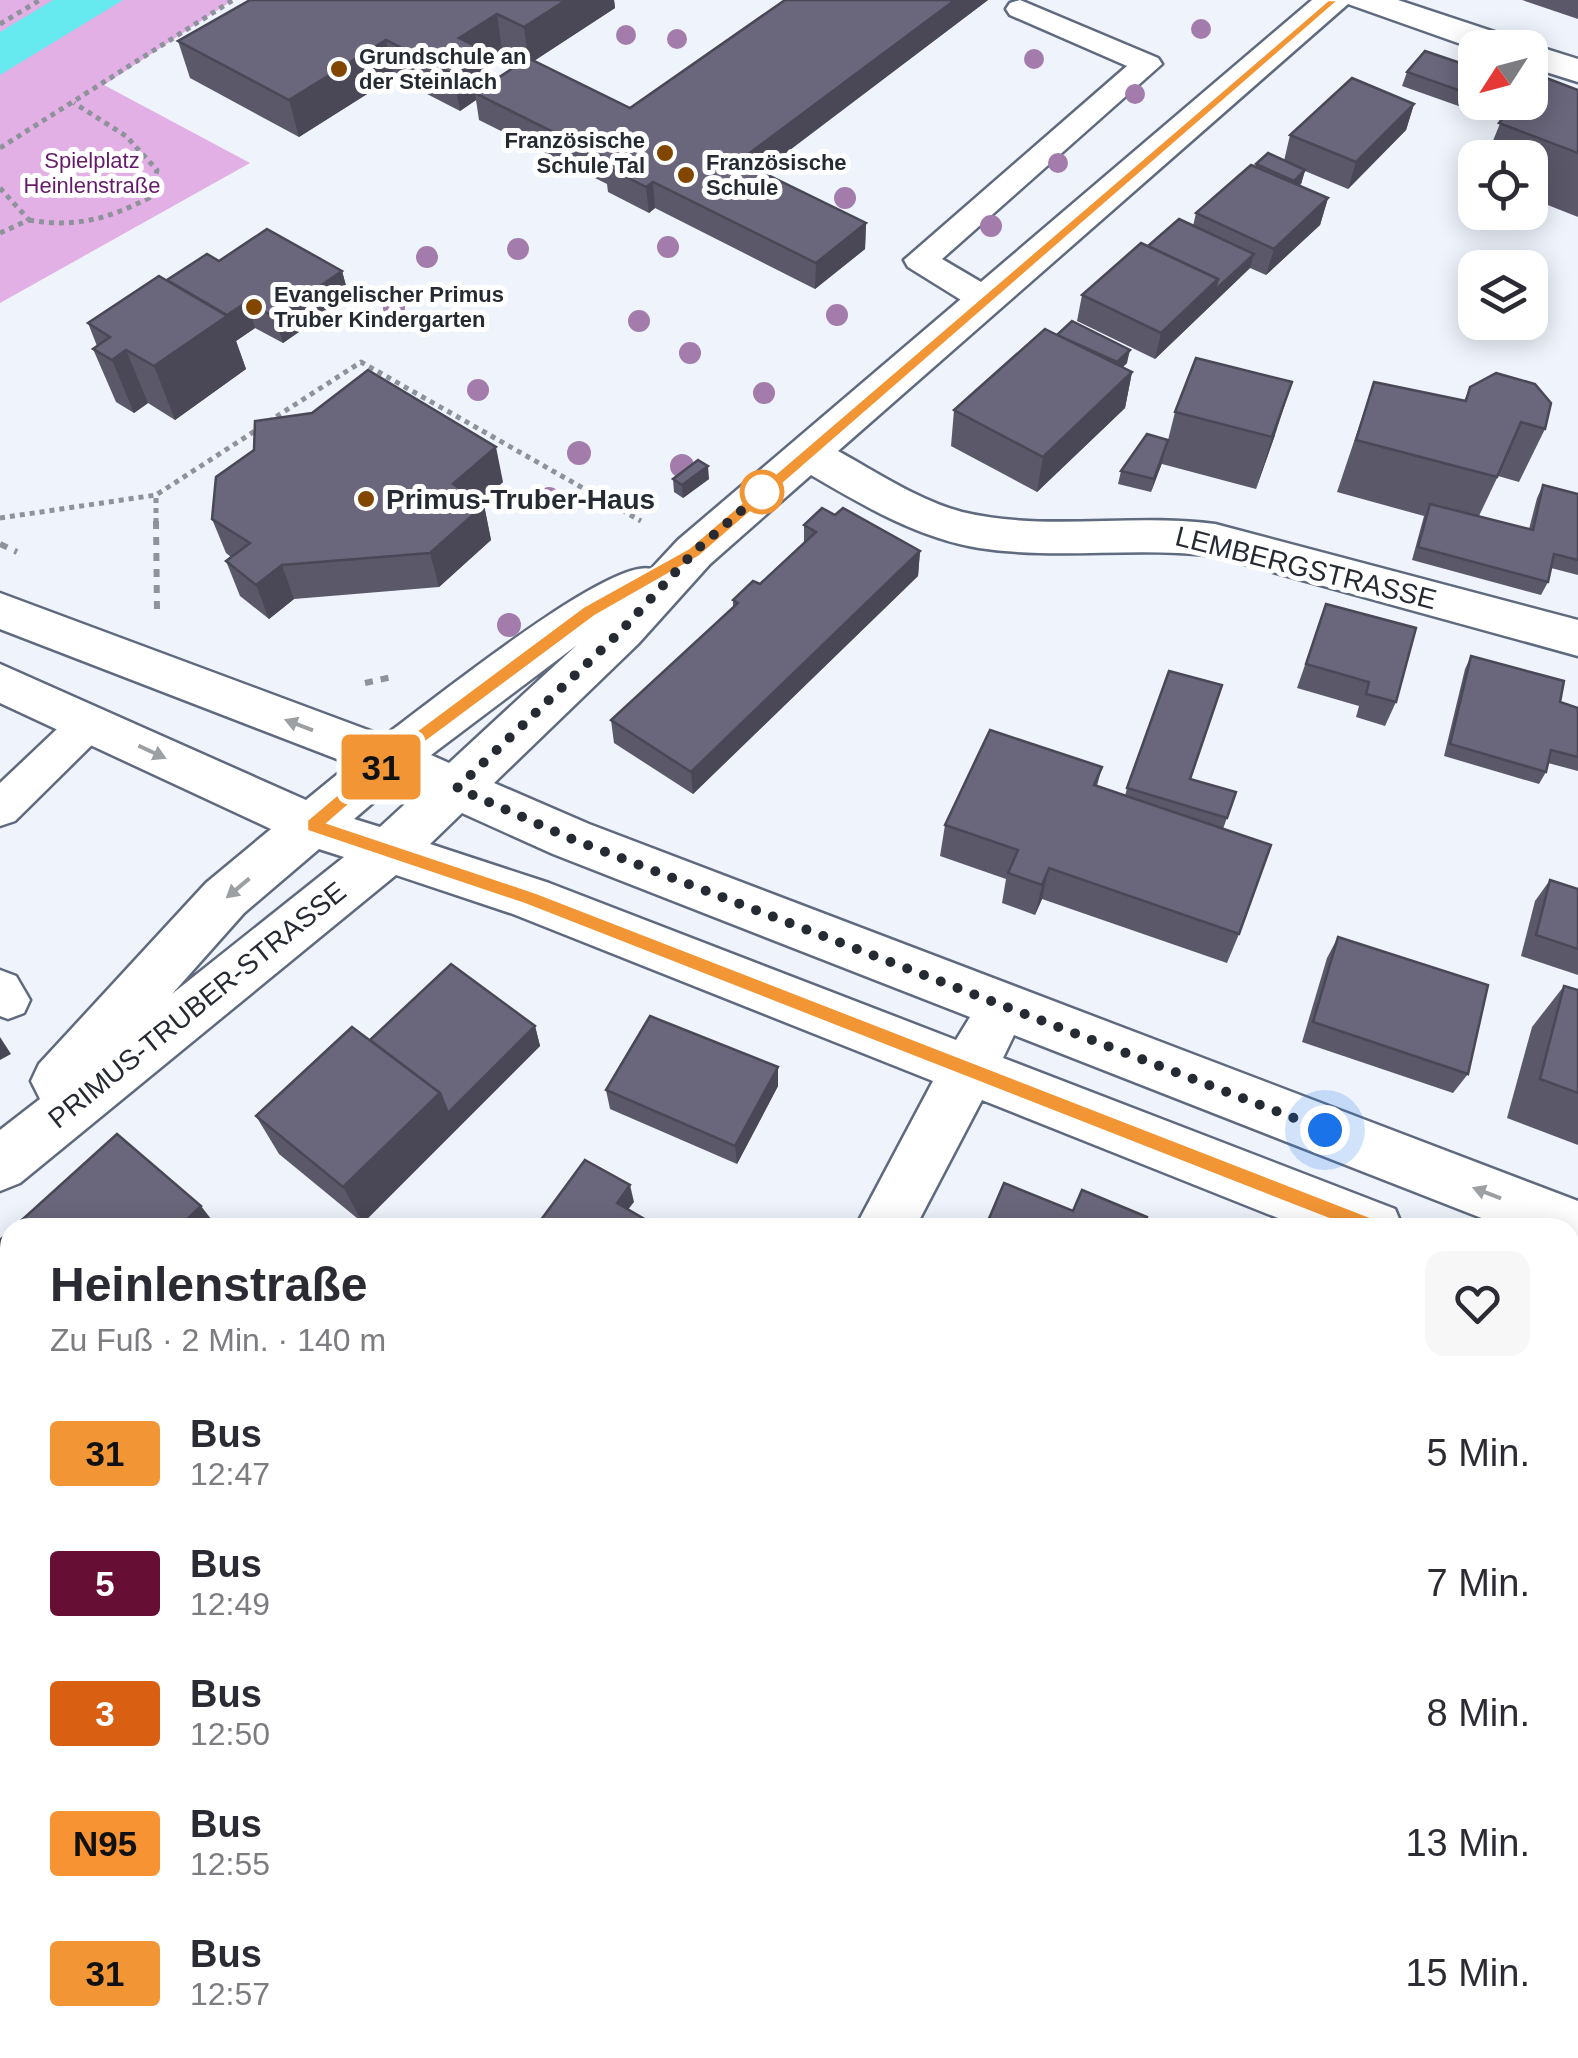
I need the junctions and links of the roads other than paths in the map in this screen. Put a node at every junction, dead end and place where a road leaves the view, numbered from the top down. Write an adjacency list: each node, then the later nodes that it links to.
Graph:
1 (1333, 0): 7 (street, PRIMUS-TRUBER-STRASSE)
2 (1363, 0): 4 (street)
3 (1020, 8): 7 (lane)
4 (1458, 32)
5 (1548, 62): 6 (street)
6 (1578, 71)
7 (986, 300): 8 (street, PRIMUS-TRUBER-STRASSE)
8 (808, 454): 9 (street, PRIMUS-TRUBER-STRASSE); 11 (street, LEMBERGSTRASSE)
9 (694, 552): 14 (street, PRIMUS-TRUBER-STRASSE); 15 (street, PRIMUS-TRUBER-STRASSE)
10 (0, 610): 14 (street, one-way to 10)
11 (1578, 638)
12 (0, 682): 13 (street)
13 (89, 723): 16 (lane); 17 (street, one-way to 17)
14 (390, 760): 15 (street); 17 (street, PRIMUS-TRUBER-STRASSE)
15 (457, 788): 18 (street, PRIMUS-TRUBER-STRASSE); 19 (street)
16 (0, 809)
17 (313, 826): 18 (street); 21 (street, PRIMUS-TRUBER-STRASSE, one-way to 21)
18 (389, 851): 20 (street); 22 (street, PRIMUS-TRUBER-STRASSE)
19 (1000, 1005): 20 (street); 25 (street, one-way to 19)
20 (972, 1069): 23 (street); 24 (street)
21 (0, 1146)
22 (0, 1165)
23 (890, 1218)
24 (1349, 1218)
25 (1552, 1218)

